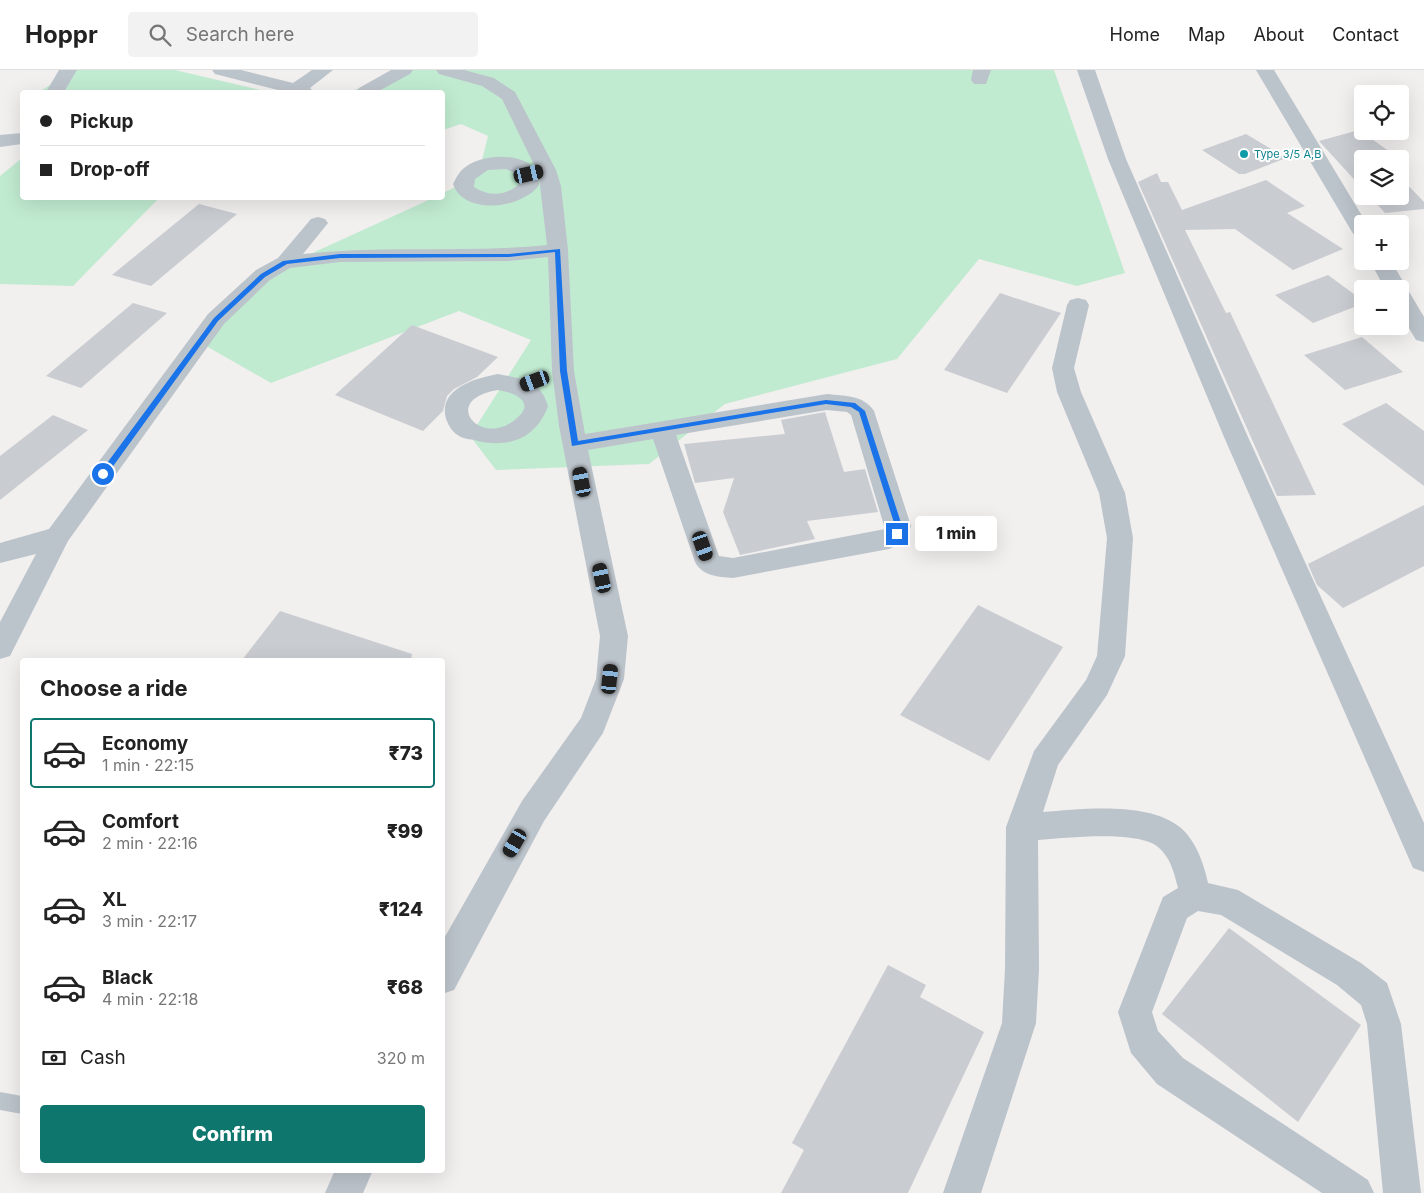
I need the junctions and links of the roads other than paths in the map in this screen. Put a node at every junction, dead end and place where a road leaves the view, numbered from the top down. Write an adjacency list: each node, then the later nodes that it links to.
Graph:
1 (68, 70): 10 (street)
2 (221, 70): 8 (street)
3 (324, 70): 12 (street)
4 (404, 70): 13 (street)
5 (445, 70): 9 (street)
6 (1086, 70): 32 (street)
7 (1265, 70): 16 (street)
8 (242, 72): 11 (street)
9 (490, 76): 18 (street)
10 (55, 90)
11 (297, 90)
12 (301, 90)
13 (369, 90)
14 (20, 139): 15 (street)
15 (0, 141)
16 (1354, 219)
17 (318, 223): 19 (street)
18 (558, 250): 19 (street); 23 (street)
19 (285, 262): 28 (street)
20 (1078, 305): 31 (street)
21 (1409, 310): 22 (street)
22 (1424, 335)
23 (564, 371): 24 (street); 27 (street)
24 (521, 386): 26 (street); 26 (street)
25 (662, 430): 25 (street); 27 (street)
26 (518, 431): 27 (street)
27 (573, 435): 34 (street)
28 (58, 536): 29 (street); 30 (street)
29 (0, 553)
30 (0, 648)
31 (1022, 827): 33 (street); 39 (street)
32 (1424, 858)
33 (1195, 895): 40 (street); 41 (street)
34 (445, 972)
35 (0, 1101): 36 (lane)
36 (20, 1106)
37 (353, 1173): 38 (street)
38 (344, 1193)
39 (962, 1193)
40 (1355, 1193)
41 (1402, 1193)

